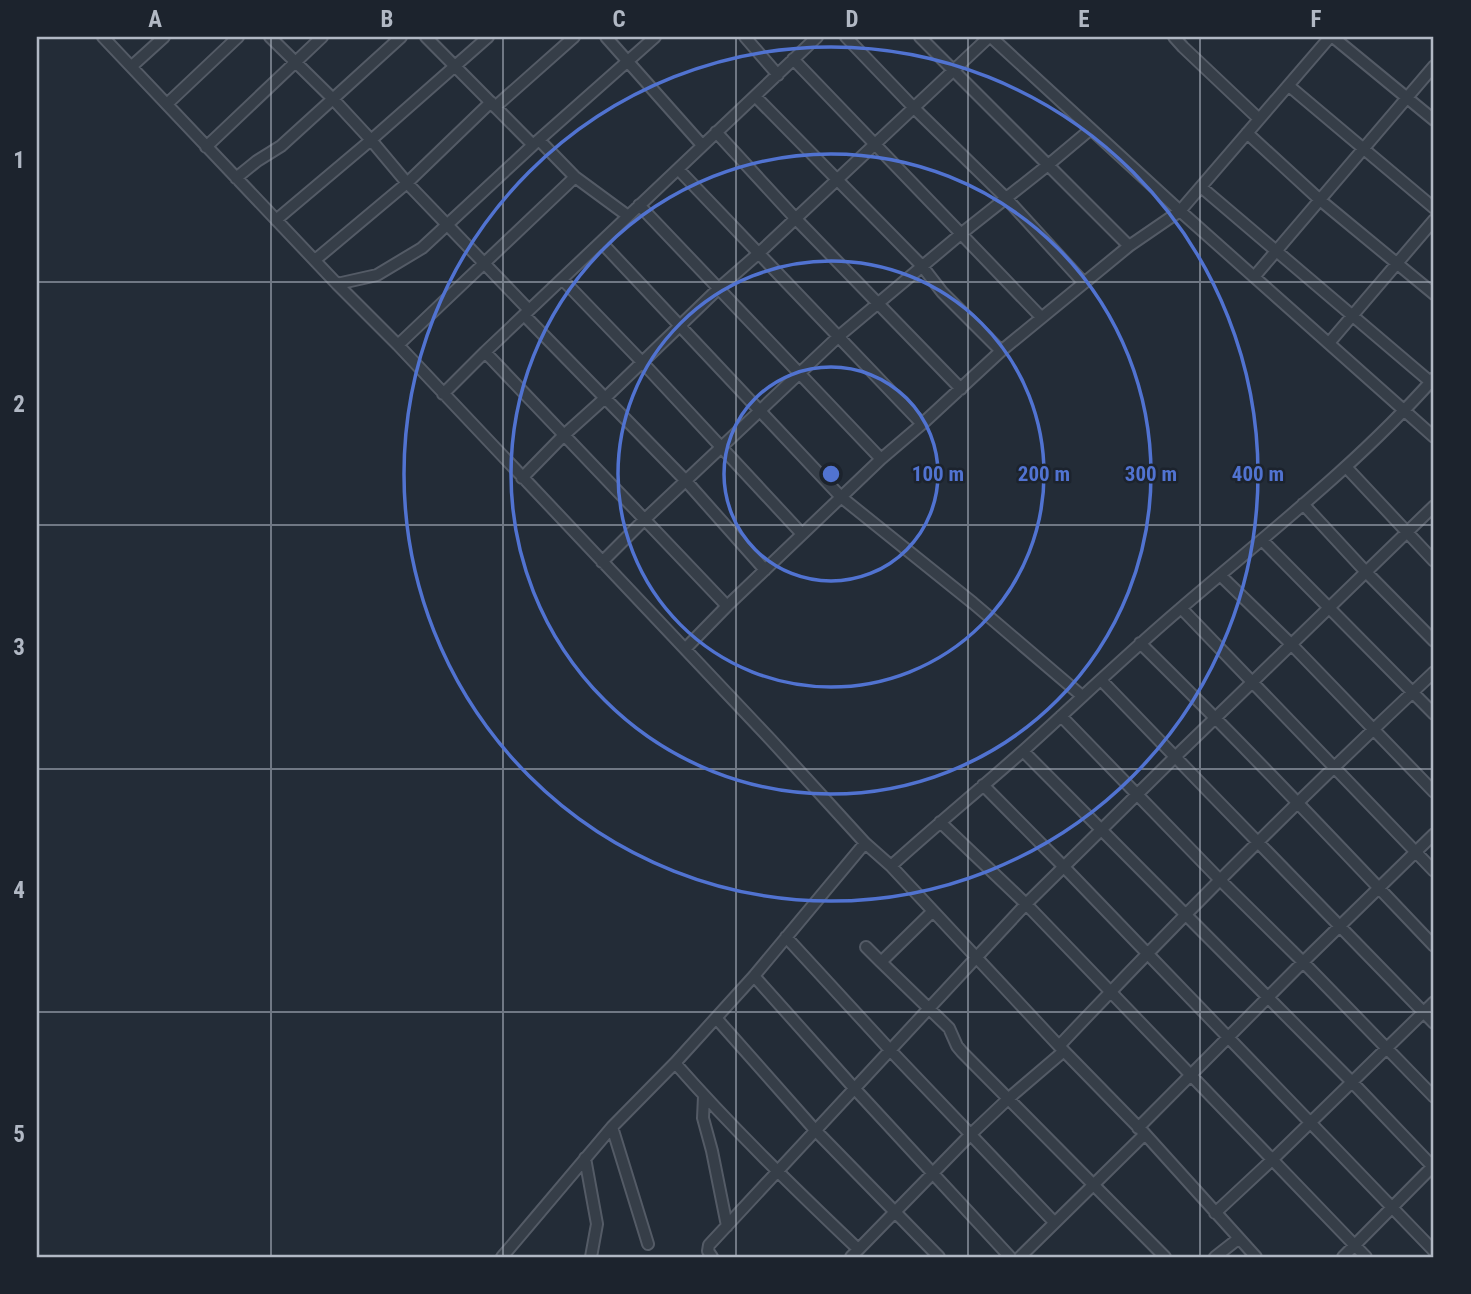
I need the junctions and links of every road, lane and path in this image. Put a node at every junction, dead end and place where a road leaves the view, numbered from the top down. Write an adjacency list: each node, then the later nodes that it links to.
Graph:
1 (103, 37): 24 (street)
2 (164, 37): 24 (street)
3 (238, 37): 33 (street)
4 (270, 37): 22 (street)
5 (322, 37): 22 (street)
6 (401, 37): 32 (street)
7 (426, 37): 25 (street)
8 (488, 37): 25 (street)
9 (574, 37): 34 (street)
10 (606, 37): 23 (street)
11 (655, 37): 23 (street)
12 (745, 37): 28 (street)
13 (817, 37): 21 (street)
14 (846, 37): 35 (street)
15 (920, 37): 27 (street)
16 (993, 37): 27 (street); 38 (street)
17 (1174, 37): 20 (street)
18 (1192, 37): 20 (street)
19 (1332, 37): 29 (street); 31 (street)
20 (1183, 47): 36 (street)
21 (793, 59): 28 (street); 43 (street)
22 (295, 62): 32 (street); 45 (street)
23 (627, 63): 42 (street); 44 (street)
24 (132, 66): 33 (street)
25 (456, 66): 34 (street); 41 (street)
26 (1434, 66): 31 (street)
27 (953, 71): 35 (street); 47 (street)
28 (778, 75): 30 (street)
29 (1289, 86): 36 (street); 46 (street)
30 (755, 96): 39 (street); 51 (street)
31 (1407, 97): 37 (street); 46 (street)
32 (333, 99): 41 (street); 50 (street)
33 (167, 104): 45 (street)
34 (493, 105): 42 (street); 52 (street)
35 (914, 108): 43 (street); 54 (street)
36 (1259, 119): 40 (street)
37 (1434, 120)
38 (1091, 129): 47 (street); 58 (street)
39 (716, 132): 44 (street); 60 (street)
40 (1247, 134): 53 (street); 55 (street)
41 (371, 140): 52 (street); 61 (street)
42 (536, 142): 49 (street); 63 (street)
43 (875, 144): 51 (street); 64 (street)
44 (702, 145): 48 (street)
45 (206, 147): 50 (street)
46 (1363, 149): 55 (street); 57 (street)
47 (1048, 165): 54 (street); 66 (street)
48 (678, 169): 56 (street); 68 (street)
49 (575, 177): 59 (street); 70 (street)
50 (236, 178): 61 (street)
51 (837, 180): 60 (street); 72 (street)
52 (407, 183): 63 (street); 69 (street)
53 (1201, 187): 58 (street); 67 (street)
54 (1006, 198): 64 (street); 75 (street)
55 (1320, 200): 67 (street); 71 (street)
56 (639, 205): 59 (street); 77 (street)
57 (1434, 208)
58 (1180, 211): 66 (street); 73 (street)
59 (628, 216): 65 (street)
60 (796, 219): 68 (street); 79 (street)
61 (276, 220): 69 (street)
62 (1434, 220): 71 (street)
63 (447, 223): 70 (street); 76 (street)
64 (961, 233): 72 (street); 82 (street)
65 (601, 242): 74 (street); 83 (street)
66 (1129, 246): 75 (street)
67 (1275, 251): 73 (street); 81 (street)
68 (759, 253): 77 (street); 84 (street)
69 (315, 260): 76 (street)
70 (484, 263): 80 (street); 86 (street)
71 (1398, 263): 78 (street); 81 (street)
72 (922, 266): 79 (street); 87 (street)
73 (1254, 277): 85 (street)
74 (562, 279): 80 (street); 89 (street)
75 (1083, 282): 82 (street)
76 (337, 284): 86 (street)
77 (719, 288): 83 (street); 90 (street)
78 (1434, 294)
79 (878, 303): 84 (street); 92 (street)
80 (526, 313): 88 (street); 94 (street)
81 (1352, 316): 85 (street); 91 (street)
82 (1041, 317): 87 (street)
83 (679, 326): 89 (street); 96 (street)
84 (839, 336): 90 (street); 97 (street)
85 (1329, 343): 95 (street)
86 (398, 345): 93 (street)
87 (1001, 351): 92 (street)
88 (485, 352): 93 (street); 98 (street)
89 (642, 362): 94 (street); 100 (street)
90 (799, 374): 96 (street); 101 (street)
91 (1433, 382): 95 (street)
92 (961, 389): 97 (street)
93 (443, 394): 103 (street)
94 (604, 399): 98 (street); 104 (street)
95 (1405, 410): 99 (street); 102 (street)
96 (760, 411): 100 (street); 105 (street)
97 (922, 424): 101 (street)
98 (564, 435): 103 (street); 108 (street)
99 (1434, 437)
100 (722, 447): 104 (street); 110 (street)
101 (881, 459): 105 (street)
102 (1346, 467): 106 (street); 109 (street)
103 (522, 478): 113 (street)
104 (686, 481): 108 (street); 114 (street)
105 (841, 497): 110 (street); 128 (street)
106 (1303, 504): 111 (street); 115 (street)
107 (1434, 506): 109 (street)
108 (644, 520): 113 (street); 117 (street)
109 (1407, 533): 112 (street); 115 (street)
110 (802, 534): 114 (street)
111 (1262, 540): 116 (street); 119 (street)
112 (1434, 561)
113 (602, 562): 123 (street)
114 (765, 570): 117 (street)
115 (1366, 572): 119 (street); 120 (street)
116 (1221, 576): 118 (street); 122 (street)
117 (727, 606): 123 (street)
118 (1181, 608): 121 (street); 126 (street)
119 (1329, 608): 122 (street); 127 (street)
120 (1434, 641)
121 (1140, 643): 125 (street); 131 (street)
122 (1292, 645): 126 (street); 132 (street)
123 (685, 649): 144 (street)
124 (1434, 672): 127 (street)
125 (1101, 680): 128 (street); 134 (street)
126 (1253, 682): 131 (street); 135 (street)
127 (1413, 692): 129 (street); 132 (street)
128 (1082, 696): 130 (street)
129 (1434, 714)
130 (1061, 716): 133 (street); 138 (street)
131 (1216, 718): 134 (street); 139 (street)
132 (1374, 729): 135 (street); 137 (street)
133 (1023, 751): 136 (street); 141 (street)
134 (1175, 757): 138 (street); 143 (street)
135 (1334, 768): 139 (street); 145 (street)
136 (983, 785): 140 (street); 147 (street)
137 (1434, 792)
138 (1138, 794): 141 (street); 149 (street)
139 (1298, 801): 143 (street); 150 (street)
140 (940, 822): 146 (street); 151 (street)
141 (1101, 831): 147 (street); 153 (street)
142 (1434, 834): 145 (street)
143 (1258, 841): 149 (street); 154 (street)
144 (865, 844): 146 (street); 155 (street)
145 (1416, 852): 148 (street); 150 (street)
146 (891, 866): 152 (street)
147 (1064, 867): 151 (street); 158 (street)
148 (1434, 871)
149 (1220, 880): 153 (street); 161 (street)
150 (1380, 889): 154 (street); 156 (street)
151 (1026, 904): 159 (street); 163 (street)
152 (933, 911): 159 (street); 160 (street)
153 (1184, 915): 158 (street); 164 (street)
154 (1340, 927): 161 (street); 167 (street)
155 (786, 937): 162 (street); 173 (street)
156 (1434, 946)
157 (866, 947): 160 (street)
158 (1148, 953): 163 (street); 170 (street)
159 (977, 956): 166 (street); 172 (street)
160 (881, 962): 166 (street)
161 (1303, 962): 164 (street); 171 (street)
162 (754, 976): 168 (street); 177 (street)
163 (1110, 991): 172 (street); 175 (street)
164 (1268, 999): 170 (street); 176 (street)
165 (1434, 1002): 167 (street)
166 (928, 1008): 173 (street); 180 (street)
167 (1424, 1012): 169 (street); 171 (street)
168 (716, 1018): 174 (street); 183 (street)
169 (1434, 1023)
170 (1229, 1038): 175 (street); 181 (street)
171 (1387, 1048): 176 (street); 179 (street)
172 (1061, 1049): 180 (street); 184 (street)
173 (890, 1050): 177 (street); 185 (street)
174 (675, 1063): 178 (street); 182 (street)
175 (1190, 1075): 184 (street); 187 (street)
176 (1352, 1082): 181 (street); 188 (street)
177 (854, 1088): 183 (street); 190 (street)
178 (704, 1097): 189 (street); 196 (street)
179 (1434, 1097)
180 (1009, 1098): 185 (street); 191 (street)
181 (1311, 1122): 187 (street); 192 (street)
182 (611, 1126): 186 (street); 198 (street)
183 (815, 1130): 189 (street); 193 (street)
184 (1141, 1131): 191 (street); 194 (street)
185 (971, 1134): 190 (street); 195 (street)
186 (585, 1158): 202 (street); 203 (street)
187 (1273, 1159): 194 (street); 199 (street)
188 (1434, 1166): 192 (street)
189 (777, 1171): 196 (street); 201 (street)
190 (932, 1173): 193 (street); 206 (street)
191 (1094, 1185): 195 (street); 208 (street)
192 (1391, 1208): 199 (street); 200 (street)
193 (895, 1212): 201 (street); 205 (street)
194 (1215, 1213): 197 (street)
195 (1054, 1222): 207 (street)
196 (727, 1226): 204 (street)
197 (1238, 1238): 209 (street); 210 (street)
198 (648, 1244)
199 (1354, 1246): 211 (street); 212 (street)
200 (1434, 1251)
201 (854, 1253)
202 (502, 1257)
203 (592, 1257)
204 (712, 1257)
205 (939, 1257)
206 (1010, 1257)
207 (1020, 1257)
208 (1165, 1257)
209 (1215, 1257)
210 (1256, 1257)
211 (1343, 1257)
212 (1366, 1257)

